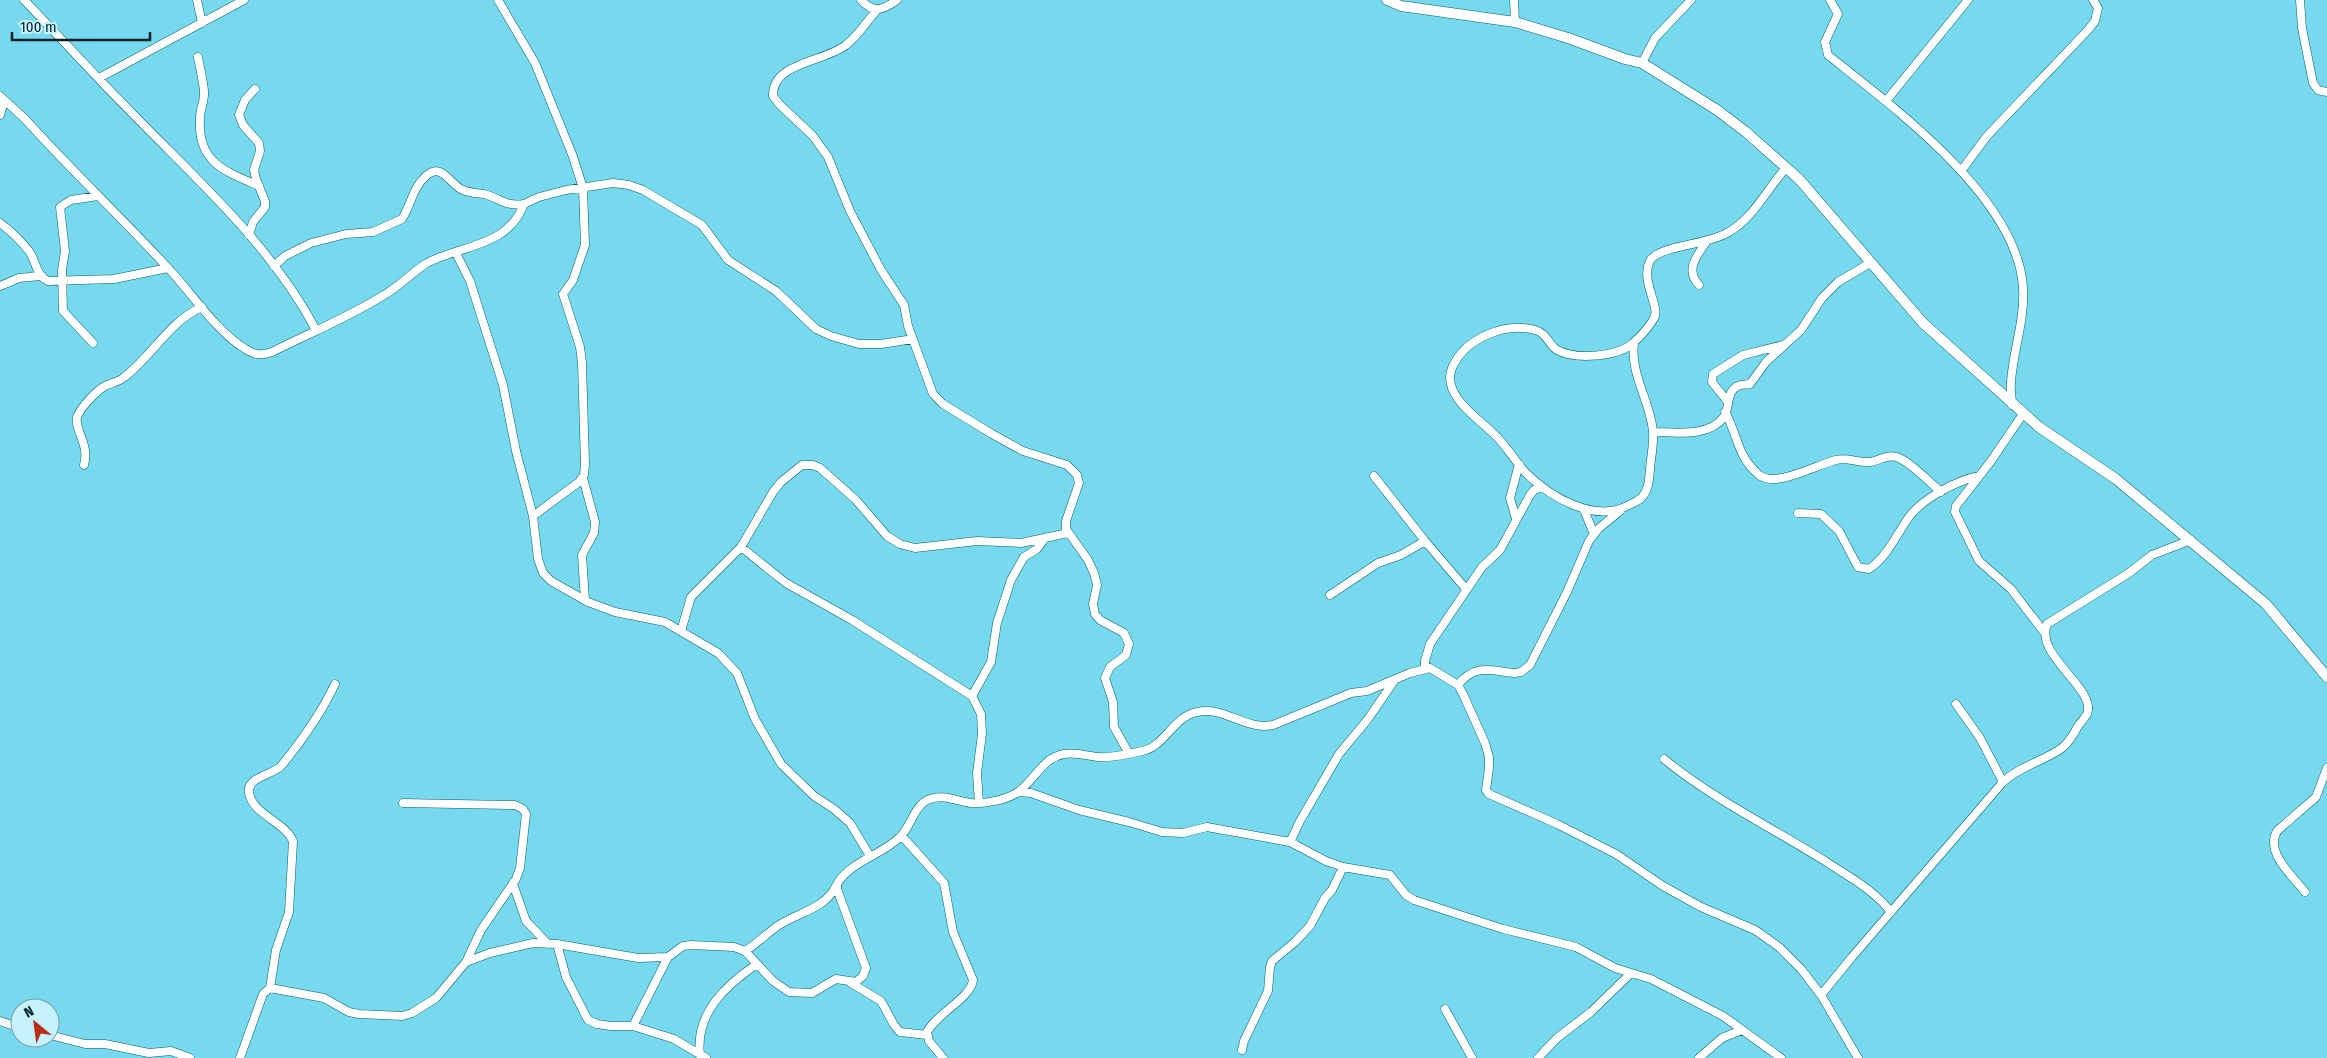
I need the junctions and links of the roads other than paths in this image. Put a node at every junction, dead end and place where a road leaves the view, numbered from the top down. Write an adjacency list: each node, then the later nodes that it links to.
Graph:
1 (24, 0): 19 (street)
2 (197, 0): 16 (street)
3 (244, 0): 16 (street)
4 (498, 0): 28 (street)
5 (861, 0): 14 (street)
6 (897, 0): 14 (street)
7 (1386, 0): 15 (street)
8 (1514, 0): 15 (street)
9 (1691, 0): 18 (street)
10 (1830, 0): 23 (street)
11 (1968, 0): 23 (street)
12 (2093, 0): 26 (street)
13 (2300, 0): 21 (street)
14 (877, 10): 44 (street)
15 (1515, 22): 18 (street)
16 (202, 23): 19 (street)
17 (198, 57): 27 (street)
18 (1642, 63): 25 (street)
19 (99, 78): 32 (street)
20 (255, 89): 27 (street)
21 (2327, 92)
22 (2, 99): 24 (street); 29 (street)
23 (1886, 101): 26 (street)
24 (0, 114)
25 (1786, 168): 33 (street); 35 (street)
26 (1961, 171): 49 (street)
27 (259, 186): 32 (street)
28 (583, 188): 30 (street); 44 (street); 57 (street)
29 (98, 196): 37 (street); 39 (street)
30 (524, 204): 34 (street); 36 (street)
31 (0, 223): 38 (street)
32 (249, 235): 36 (street)
33 (1706, 242): 41 (street); 46 (street)
34 (456, 253): 43 (street); 63 (street)
35 (1870, 263): 47 (street); 49 (street)
36 (274, 266): 43 (street)
37 (168, 268): 39 (street); 42 (street)
38 (40, 276): 39 (street); 40 (street)
39 (62, 281): 45 (street)
40 (0, 286)
41 (1698, 286)
42 (202, 307): 43 (street); 54 (street)
43 (316, 330)
44 (913, 339): 65 (street)
45 (93, 343)
46 (1634, 343): 52 (street); 53 (street)
47 (1784, 345): 48 (street); 48 (street)
48 (1728, 402): 50 (street)
49 (2012, 404): 51 (street)
50 (1725, 412): 52 (street); 59 (street)
51 (2023, 414): 56 (street); 68 (street)
52 (1653, 432): 60 (street)
53 (1519, 464): 58 (street); 64 (street)
54 (84, 465)
55 (1374, 476): 69 (street)
56 (1979, 476): 59 (street); 75 (street)
57 (583, 478): 63 (street); 73 (street)
58 (1542, 487): 61 (street); 64 (street)
59 (1941, 492): 62 (street)
60 (1621, 509): 61 (street); 66 (street)
61 (1584, 510): 66 (street)
62 (1798, 513)
63 (533, 516): 73 (street)
64 (1516, 519): 71 (street)
65 (1068, 533): 67 (street); 83 (street)
66 (1594, 534): 80 (street)
67 (1045, 538): 70 (street); 81 (street)
68 (2191, 540): 75 (street); 77 (street)
69 (1425, 541): 71 (street); 72 (street)
70 (740, 547): 74 (street); 81 (street)
71 (1466, 589): 76 (street)
72 (1330, 596)
73 (585, 600): 74 (street)
74 (681, 631): 92 (street)
75 (2044, 632): 86 (street)
76 (1425, 668): 78 (street); 80 (street)
77 (2327, 677)
78 (1394, 681): 83 (street); 91 (street)
79 (335, 684): 106 (street)
80 (1458, 685): 107 (street)
81 (972, 696): 89 (street)
82 (1956, 704): 86 (street)
83 (1128, 752): 87 (street)
84 (1664, 759): 97 (street)
85 (2327, 768): 96 (street)
86 (2003, 782): 97 (street)
87 (1018, 792): 89 (street); 91 (street)
88 (402, 803): 94 (street)
89 (979, 803): 90 (street)
90 (902, 836): 92 (street); 111 (street)
91 (1290, 842): 93 (street)
92 (870, 856): 95 (street)
93 (1343, 867): 104 (street); 113 (street)
94 (513, 884): 98 (street); 102 (street)
95 (836, 886): 100 (street); 105 (street)
96 (2305, 892)
97 (1891, 912): 107 (street)
98 (548, 944): 99 (street); 102 (street)
99 (557, 944): 101 (street); 109 (street)
100 (745, 951): 101 (street); 103 (street)
101 (668, 957): 109 (street)
102 (466, 962): 106 (street)
103 (757, 964): 105 (street); 115 (street)
104 (1630, 974): 110 (street); 120 (street)
105 (851, 982): 111 (street)
106 (270, 988): 117 (street)
107 (1822, 996): 123 (street)
108 (1445, 1009): 119 (street)
109 (633, 1026): 115 (street)
110 (1742, 1030): 121 (street); 122 (street)
111 (927, 1035): 118 (street)
112 (60, 1038): 114 (street)
113 (1242, 1050)
114 (149, 1056): 116 (street)
115 (703, 1056)
116 (190, 1058)
117 (240, 1058)
118 (943, 1058)
119 (1472, 1058)
120 (1538, 1058)
121 (1699, 1058)
122 (1781, 1058)
123 (1858, 1058)

